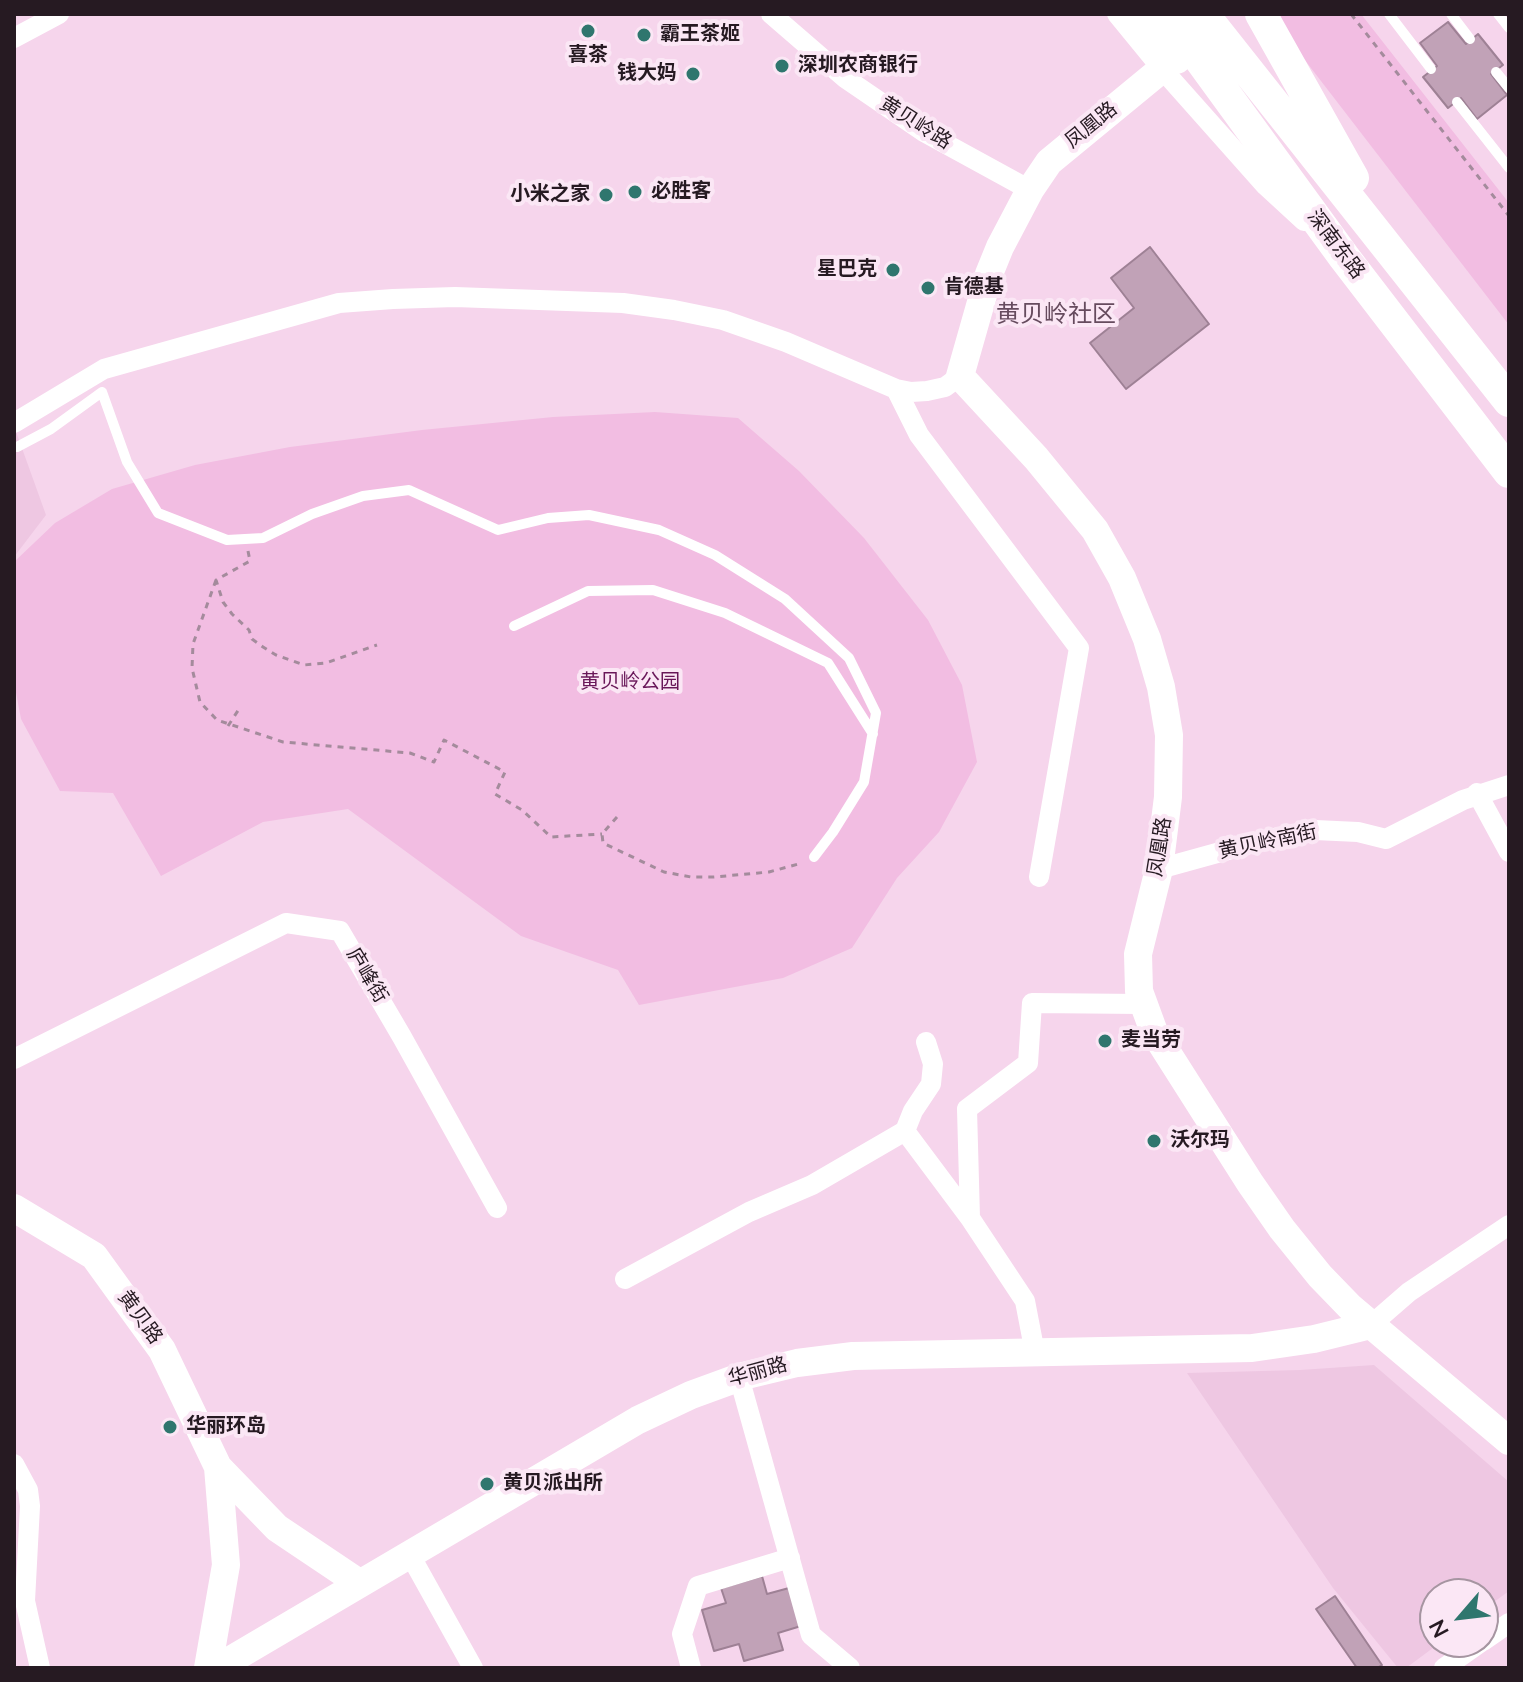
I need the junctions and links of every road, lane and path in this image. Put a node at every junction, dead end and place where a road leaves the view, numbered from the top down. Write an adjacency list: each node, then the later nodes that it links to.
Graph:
1 (59, 14): 13 (street)
2 (771, 14): 22 (street, 黄贝岭路)
3 (1117, 14): 15 (street)
4 (1139, 14): 15 (main road)
5 (1167, 14): 20 (main road, 深南东路)
6 (1203, 14): 25 (main road, 深南东路)
7 (1261, 14): 25 (main road)
8 (1351, 14): 23 (path)
9 (1389, 14): 16 (lane)
10 (1451, 14): 14 (lane)
11 (1498, 14): 12 (lane)
12 (1509, 28)
13 (14, 38)
14 (1470, 39)
15 (1166, 66): 20 (main road); 22 (street, 凤凰路); 24 (street)
16 (1431, 69)
17 (1496, 72): 18 (lane)
18 (1509, 88)
19 (1457, 102): 21 (lane)
20 (1259, 141): 24 (main road, 深南东路)
21 (1509, 168)
22 (1030, 190): 26 (street, 凤凰路)
23 (1509, 216)
24 (1344, 257): 31 (main road, 深南东路)
25 (1407, 271): 28 (main road, 深南东路)
26 (960, 376): 27 (street); 45 (street, 凤凰路)
27 (896, 389): 29 (street); 46 (street)
28 (1509, 401)
29 (14, 423)
30 (14, 447): 32 (lane)
31 (1509, 472)
32 (246, 539): 33 (path); 38 (lane)
33 (216, 580): 35 (path); 37 (path)
34 (514, 626): 38 (lane)
35 (377, 645)
36 (241, 706): 37 (path)
37 (228, 726): 42 (path)
38 (873, 734): 44 (lane)
39 (1509, 785): 40 (street, 黄贝岭南街)
40 (1477, 793): 43 (street); 45 (street, 黄贝岭南街)
41 (617, 817): 42 (path)
42 (602, 834): 44 (path)
43 (1509, 852)
44 (814, 857)
45 (1159, 869): 47 (street, 凤凰路)
46 (1039, 877)
47 (1142, 1004): 53 (street); 56 (street, 凤凰路)
48 (926, 1042): 50 (street)
49 (14, 1059): 52 (street, 庐峰街)
50 (905, 1131): 53 (street); 55 (street)
51 (14, 1208): 61 (street, 黄贝路)
52 (497, 1208)
53 (970, 1218): 57 (street)
54 (1509, 1225): 56 (street)
55 (625, 1279)
56 (1371, 1325): 57 (street, 华丽路); 59 (street, 凤凰路)
57 (1035, 1353): 58 (street, 华丽路)
58 (739, 1377): 62 (street, 华丽路); 63 (street)
59 (1509, 1441)
60 (14, 1464): 65 (street)
61 (218, 1467): 64 (street, 黄贝路); 66 (street, 黄贝路)
62 (409, 1553): 64 (street, 华丽路); 68 (street)
63 (790, 1558): 69 (street); 70 (street)
64 (359, 1583): 67 (street, 华丽路)
65 (40, 1668)
66 (208, 1668)
67 (217, 1668)
68 (473, 1668)
69 (691, 1668)
70 (850, 1668)

